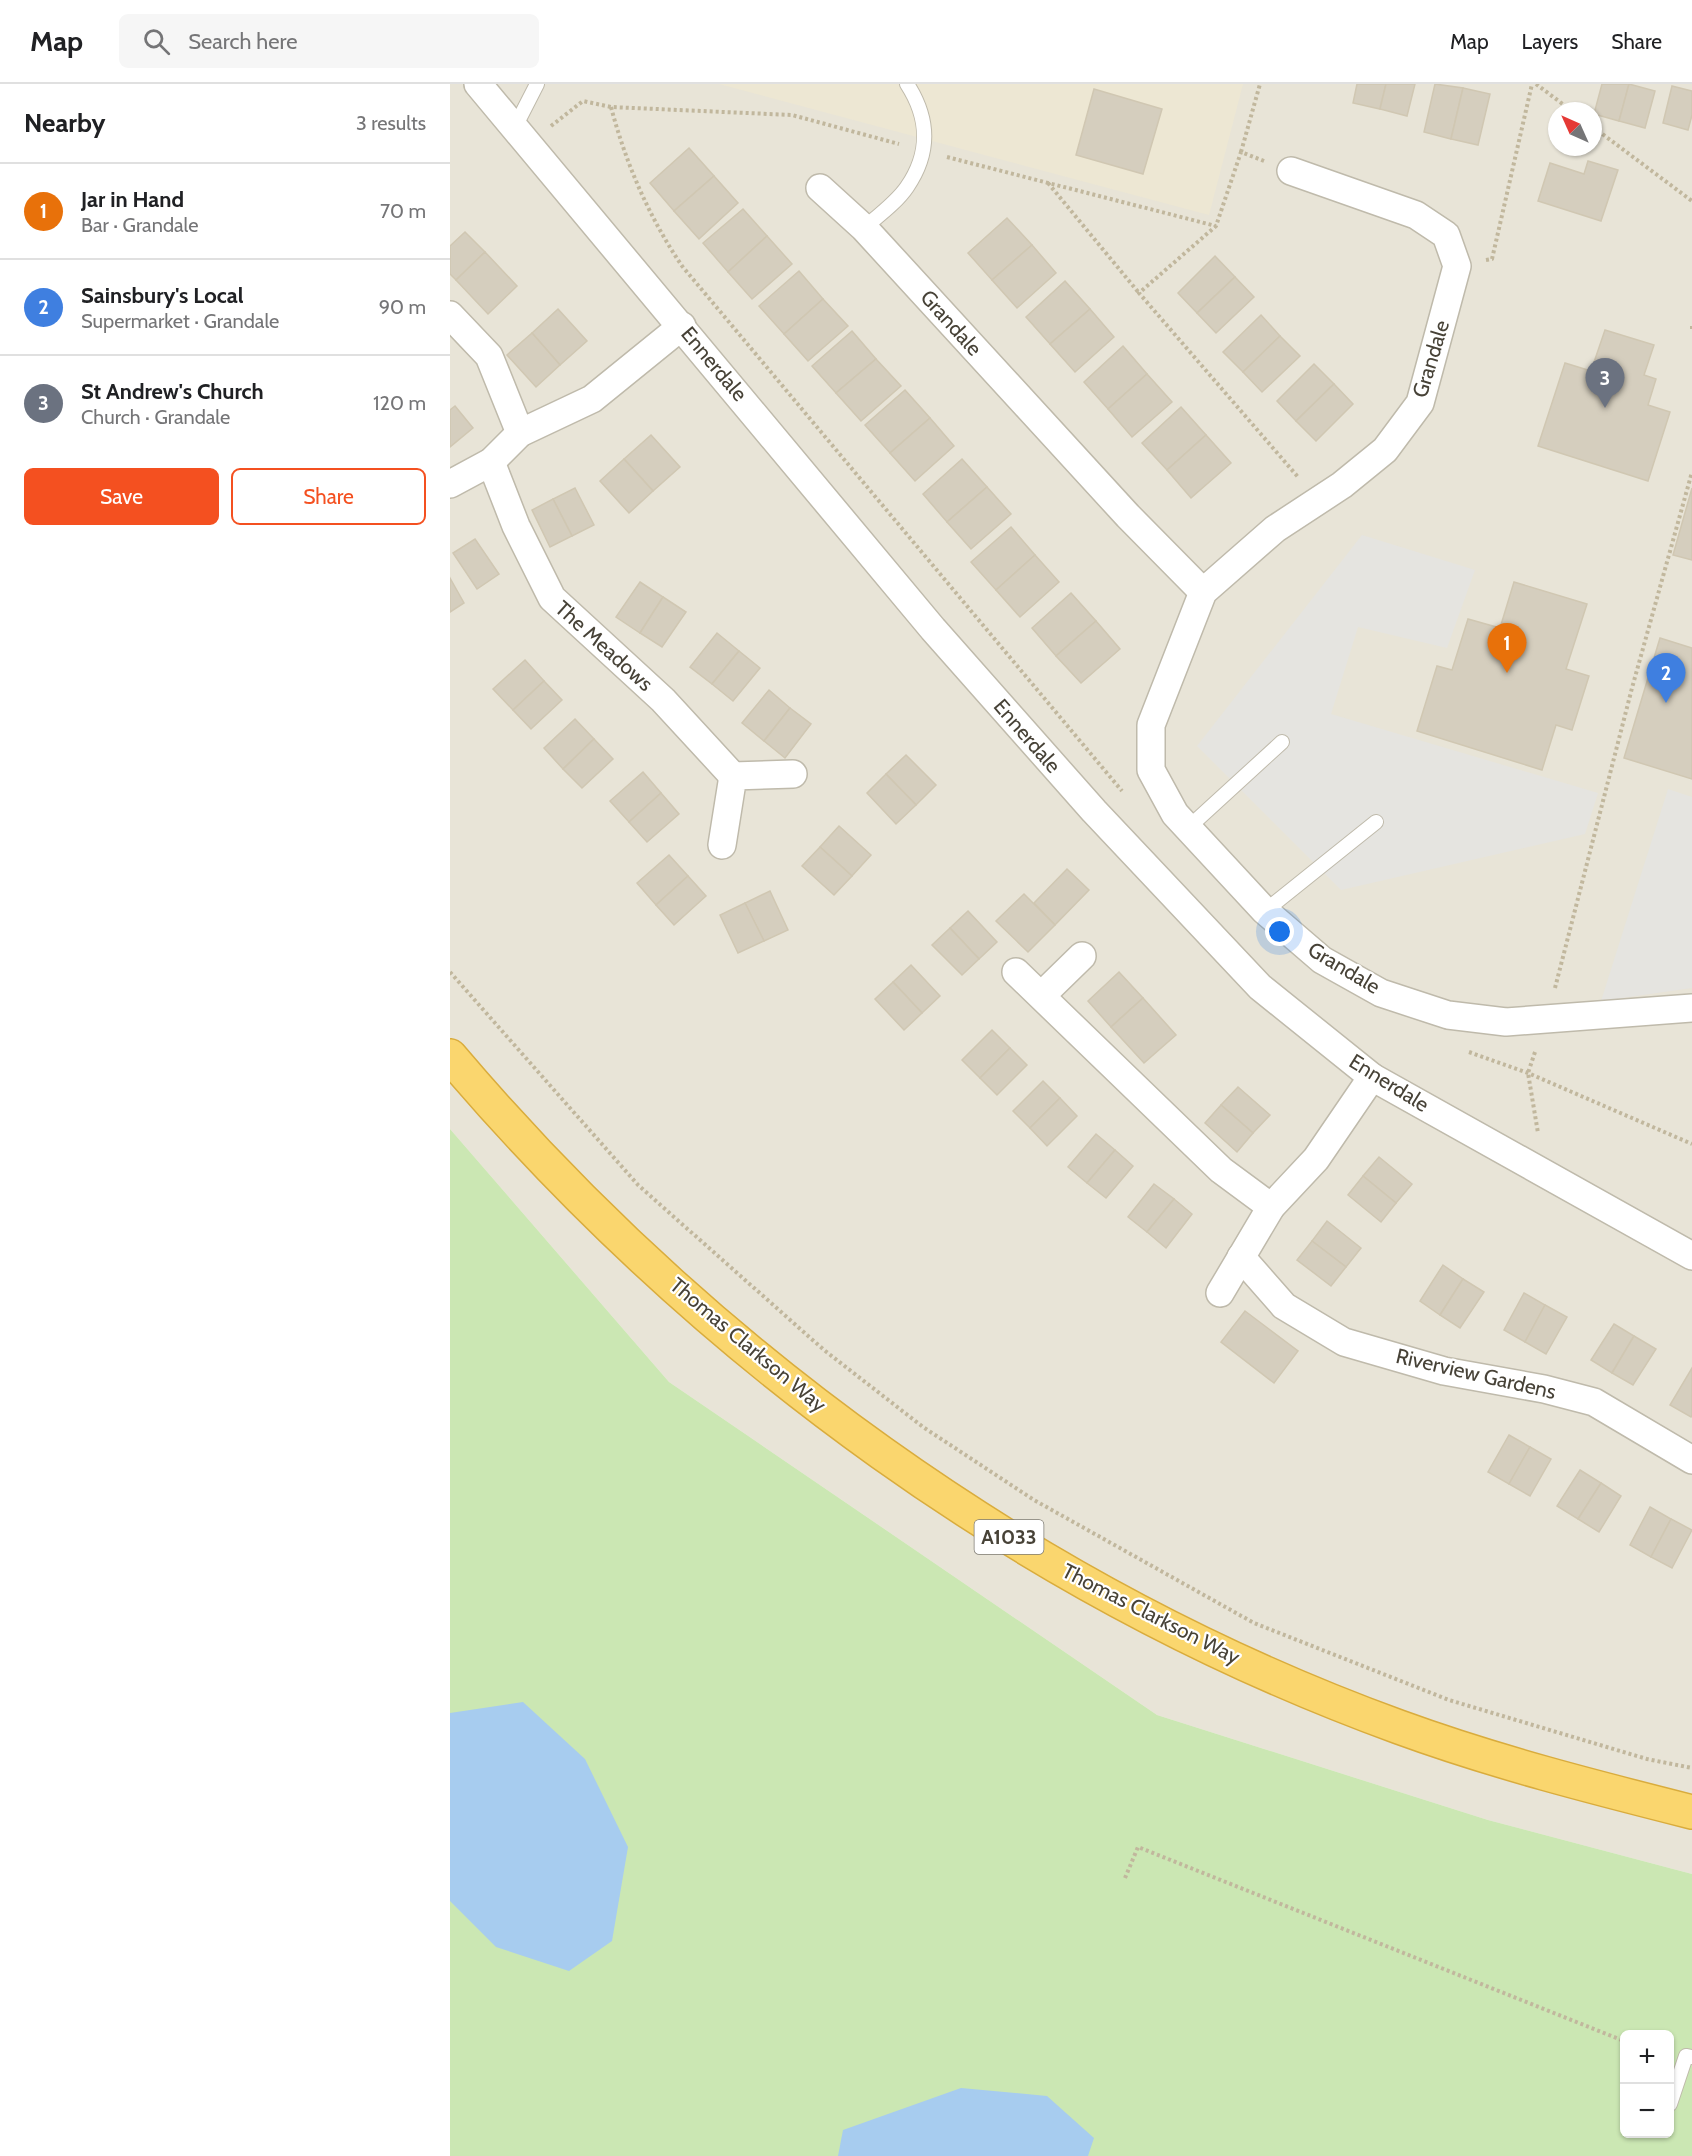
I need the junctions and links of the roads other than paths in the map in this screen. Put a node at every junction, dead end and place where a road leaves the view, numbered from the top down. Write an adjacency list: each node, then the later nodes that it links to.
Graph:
1 (478, 84): 4 (street, Ennerdale)
2 (537, 84): 4 (lane)
3 (907, 84): 7 (lane)
4 (522, 135): 9 (street, Ennerdale)
5 (1290, 171): 13 (street, Grandale)
6 (820, 188): 7 (street, Grandale)
7 (864, 228): 13 (street, Grandale)
8 (450, 315): 10 (street)
9 (682, 326): 10 (street); 26 (street, Ennerdale)
10 (520, 433): 11 (street)
11 (491, 462): 12 (street); 16 (street, The Meadows)
12 (450, 484)
13 (1203, 592): 18 (street, Grandale)
14 (1282, 742): 18 (lane)
15 (793, 774): 16 (street)
16 (733, 776): 19 (street)
17 (1376, 822): 20 (lane)
18 (1188, 828): 20 (street, Grandale)
19 (722, 845)
20 (1265, 911): 24 (street, Grandale)
21 (1082, 956): 23 (street)
22 (1016, 972): 23 (street)
23 (1042, 995): 27 (street)
24 (1692, 1008)
25 (450, 1056): 32 (highway, Thomas Clarkson Way / A1033)
26 (1372, 1077): 27 (street); 28 (street, Ennerdale)
27 (1271, 1207): 29 (street)
28 (1692, 1256)
29 (1241, 1257): 30 (street); 31 (street, Riverview Gardens)
30 (1220, 1293)
31 (1692, 1460)
32 (1692, 1812)
33 (1692, 2057): 34 (lane)
34 (1674, 2092)

